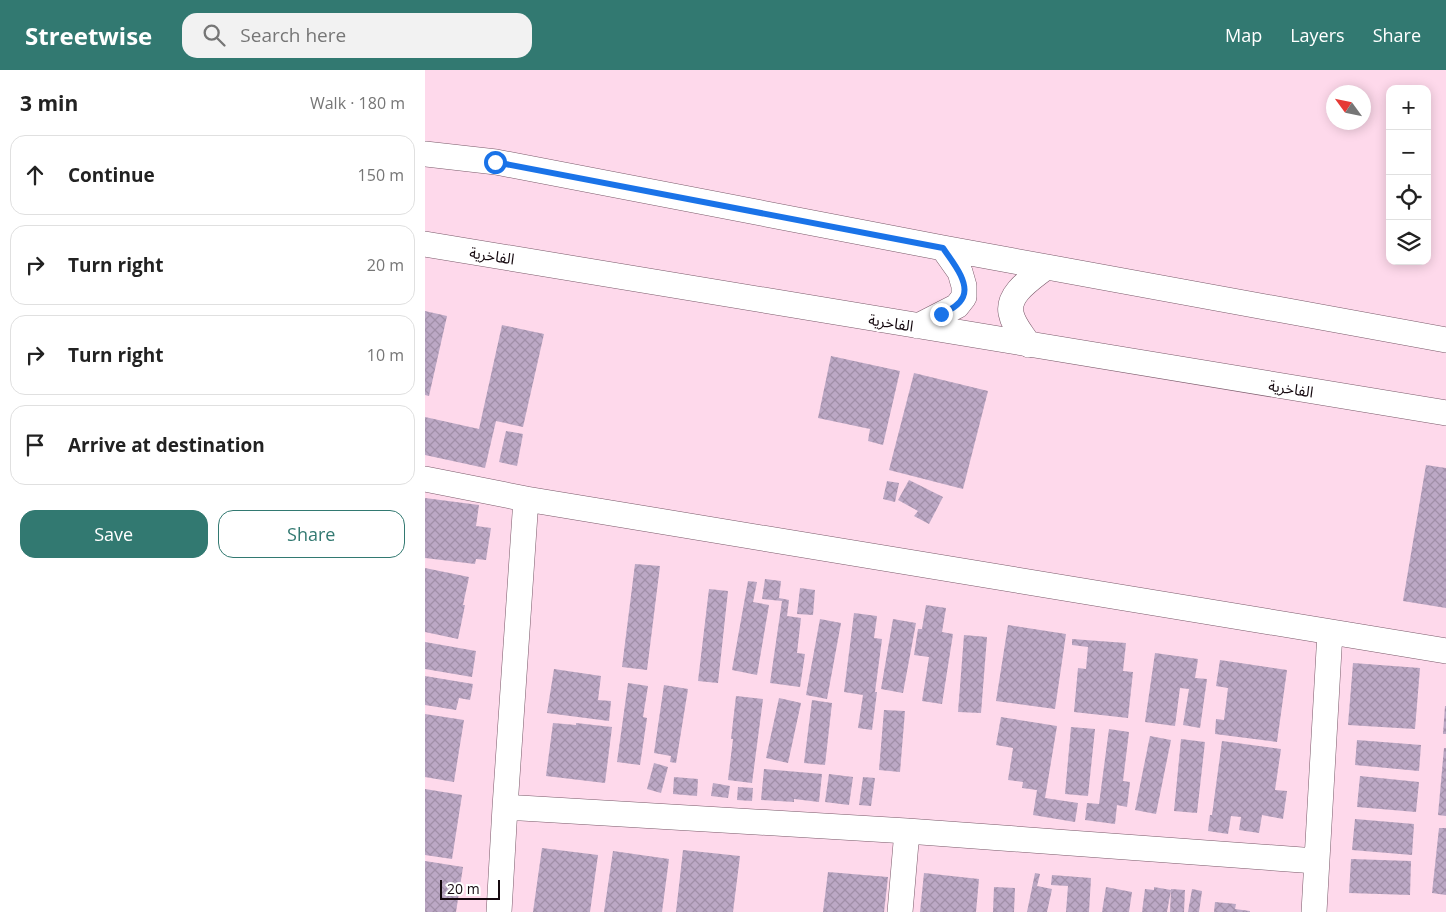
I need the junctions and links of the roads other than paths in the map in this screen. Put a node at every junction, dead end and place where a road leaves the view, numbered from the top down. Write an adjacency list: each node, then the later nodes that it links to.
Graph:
1 (425, 154): 3 (street)
2 (425, 244): 5 (street, الفاخرية)
3 (943, 248): 4 (street); 5 (street)
4 (1046, 267): 6 (street); 7 (street)
5 (918, 326): 7 (street, الفاخرية)
6 (1446, 340)
7 (1029, 345): 8 (street, الفاخرية)
8 (1446, 413)
9 (425, 479): 10 (street)
10 (526, 499): 11 (street); 13 (street)
11 (1330, 632): 12 (street); 15 (street)
12 (1446, 651)
13 (505, 807): 14 (street); 16 (street)
14 (907, 831): 15 (street); 17 (street)
15 (1316, 861): 18 (street)
16 (499, 912)
17 (901, 912)
18 (1314, 912)

